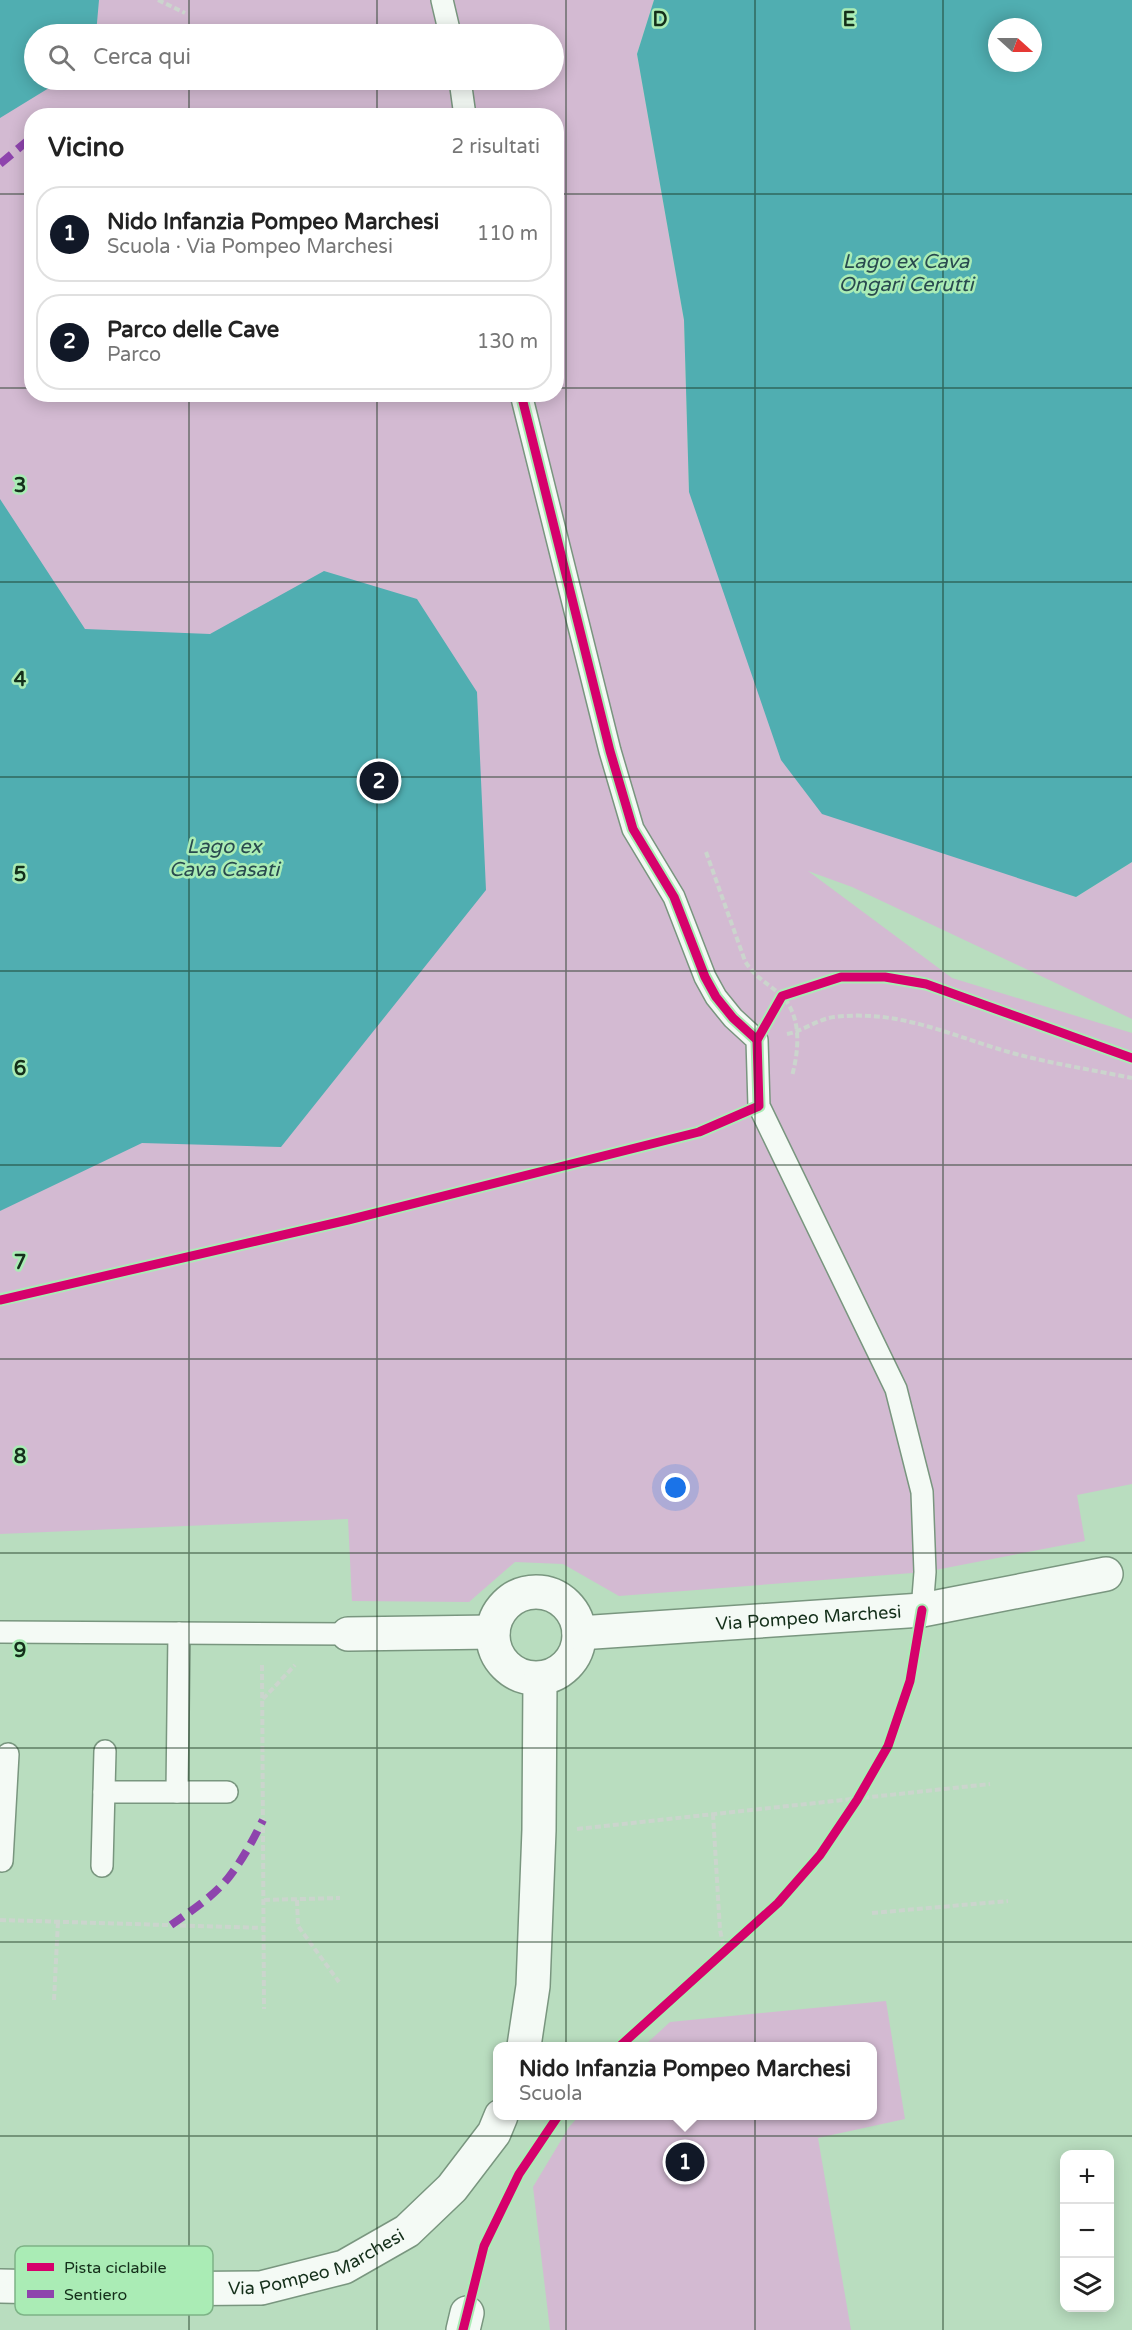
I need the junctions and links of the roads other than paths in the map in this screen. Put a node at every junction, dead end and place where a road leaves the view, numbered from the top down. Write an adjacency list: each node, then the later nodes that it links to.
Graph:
1 (442, 0): 2 (lane)
2 (448, 24)
3 (461, 90): 4 (lane)
4 (464, 108)
5 (523, 402): 7 (lane)
6 (1106, 1574): 7 (street, Via Pompeo Marchesi)
7 (922, 1610): 11 (street, Via Pompeo Marchesi)
8 (0, 1632): 10 (lane)
9 (493, 1632): 11 (street); 12 (street); 13 (street)
10 (179, 1633): 12 (lane); 18 (lane)
11 (579, 1633): 13 (street)
12 (348, 1634)
13 (540, 1678): 22 (street)
14 (105, 1751): 17 (lane)
15 (8, 1754): 19 (lane)
16 (227, 1791): 18 (lane)
17 (104, 1792): 18 (lane); 21 (lane)
18 (177, 1792)
19 (2, 1796): 20 (lane)
20 (2, 1861)
21 (102, 1866)
22 (525, 2042)
23 (499, 2120): 26 (street, Via Pompeo Marchesi)
24 (0, 2286): 25 (street, Via Pompeo Marchesi)
25 (15, 2286)
26 (213, 2288)

